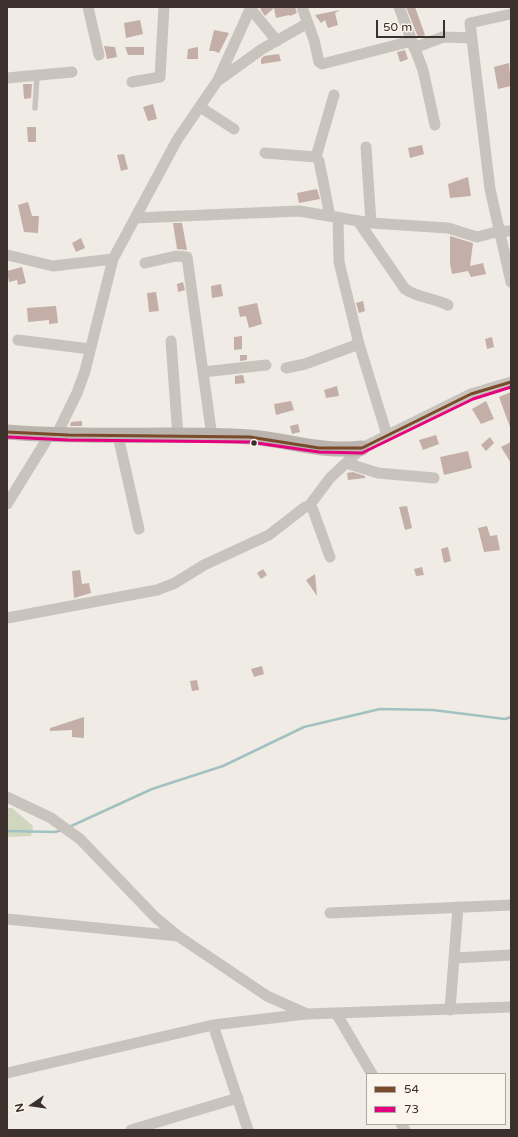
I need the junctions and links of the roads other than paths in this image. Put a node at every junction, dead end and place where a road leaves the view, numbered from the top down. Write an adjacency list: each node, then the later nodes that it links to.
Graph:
1 (88, 7): 11 (street)
2 (164, 7): 16 (street)
3 (250, 7): 9 (street); 15 (street)
4 (302, 7): 7 (street)
5 (399, 7): 10 (street)
6 (511, 14): 8 (street)
7 (308, 23): 9 (street); 10 (street)
8 (472, 38): 10 (street); 29 (street)
9 (277, 41): 15 (street)
10 (413, 44): 20 (street)
11 (99, 55)
12 (72, 72): 13 (street)
13 (37, 75): 14 (street); 19 (lane)
14 (7, 78)
15 (218, 80): 18 (street)
16 (132, 82)
17 (334, 95): 24 (street)
18 (200, 107): 21 (street); 26 (street)
19 (36, 108)
20 (435, 126)
21 (234, 129)
22 (366, 147): 28 (street)
23 (265, 152): 24 (street)
24 (316, 157): 25 (street)
25 (334, 217): 26 (street); 27 (street); 37 (street)
26 (135, 218): 31 (street)
27 (358, 220): 28 (street); 34 (street)
28 (371, 223): 29 (street)
29 (506, 231): 33 (street)
30 (7, 255): 31 (street)
31 (113, 259): 38 (street)
32 (145, 263): 41 (street)
33 (511, 282)
34 (448, 306)
35 (18, 340): 38 (street)
36 (172, 341): 47 (street)
37 (359, 344): 40 (street); 44 (street)
38 (90, 349): 45 (street)
39 (266, 365): 41 (street)
40 (286, 368)
41 (203, 372): 48 (street)
42 (511, 382): 44 (street)
43 (7, 432): 45 (street)
44 (387, 435): 49 (street)
45 (52, 436): 46 (street); 52 (street)
46 (118, 436): 47 (street); 54 (street)
47 (178, 436): 48 (street)
48 (212, 437): 49 (street)
49 (362, 448): 50 (street)
50 (346, 463): 51 (street); 53 (street)
51 (434, 478)
52 (7, 504)
53 (310, 506): 55 (street); 56 (street)
54 (139, 530)
55 (330, 557)
56 (7, 618)
57 (7, 797): 62 (street)
58 (511, 905): 59 (street)
59 (458, 907): 60 (street); 64 (street)
60 (330, 913)
61 (7, 920): 62 (street)
62 (178, 936): 68 (street)
63 (511, 955): 64 (street)
64 (454, 958): 66 (street)
65 (511, 1007): 66 (street)
66 (450, 1010): 67 (street)
67 (336, 1013): 68 (street); 71 (street)
68 (306, 1014): 69 (street)
69 (213, 1025): 70 (street); 72 (street)
70 (7, 1073)
71 (371, 1073)
72 (238, 1098): 73 (street); 74 (street)
73 (131, 1130)
74 (248, 1130)

